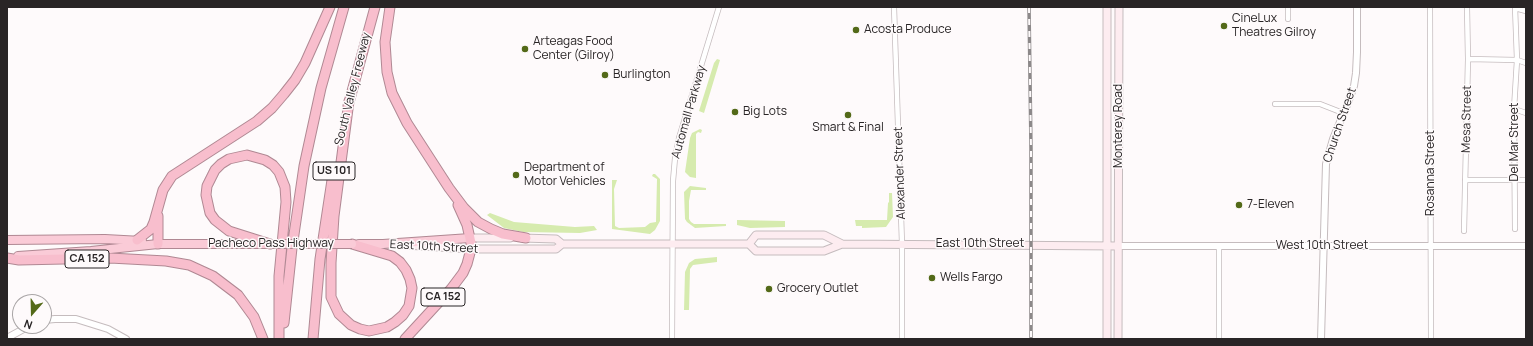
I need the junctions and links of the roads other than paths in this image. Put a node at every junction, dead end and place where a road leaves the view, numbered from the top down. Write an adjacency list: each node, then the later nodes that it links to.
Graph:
1 (330, 7): 28 (highway)
2 (344, 7): 56 (highway, US 101)
3 (375, 7): 19 (highway, South Valley Freeway / US 101)
4 (390, 7): 27 (highway)
5 (719, 7): 40 (street, Automall Parkway)
6 (894, 7): 43 (street, Alexander Street)
7 (1107, 7): 44 (main road, Monterey Road)
8 (1119, 7): 45 (main road, Monterey Road)
9 (1288, 7): 15 (street)
10 (1357, 7): 22 (street, Church Street)
11 (1430, 7): 47 (street, Rosanna Street)
12 (1467, 7): 16 (street, Mesa Street)
13 (1515, 7): 14 (street); 17 (street, Del Mar Street)
14 (1526, 11)
15 (1288, 19)
16 (1468, 60): 17 (street); 25 (street, Mesa Street)
17 (1517, 60): 18 (street); 21 (street, Del Mar Street)
18 (1526, 63)
19 (349, 101): 37 (highway); 57 (highway, South Valley Freeway / US 101)
20 (1275, 104): 22 (street)
21 (1514, 109): 23 (street); 24 (street, Del Mar Street)
22 (1343, 113): 49 (street, Church Street)
23 (1526, 113)
24 (1515, 179): 25 (street); 26 (street); 29 (street, Del Mar Street)
25 (1465, 180): 30 (street, Mesa Street)
26 (1526, 180)
27 (449, 188): 31 (highway); 32 (highway)
28 (158, 206): 34 (highway); 35 (highway)
29 (1515, 229)
30 (1464, 231)
31 (470, 238): 32 (main road, East 10th Street); 38 (highway, East 10th Street / CA 152); 50 (highway, CA 152)
32 (526, 238): 39 (main road, East 10th Street)
33 (7, 240): 34 (highway, Pacheco Pass Highway / CA 152)
34 (137, 240): 35 (highway, Pacheco Pass Highway / CA 152)
35 (158, 244): 36 (highway, Pacheco Pass Highway / CA 152); 51 (highway, Pacheco Pass Highway)
36 (270, 244): 37 (highway, Pacheco Pass Highway / CA 152, bridge); 55 (highway)
37 (352, 244): 38 (highway, Pacheco Pass Highway / CA 152)
38 (383, 244): 50 (main road, East 10th Street)
39 (562, 244): 40 (main road, East 10th Street); 50 (main road, East 10th Street)
40 (673, 244): 41 (main road, East 10th Street); 59 (street, Automall Parkway)
41 (749, 244): 42 (main road, East 10th Street); 42 (main road, East 10th Street)
42 (842, 244): 43 (main road, East 10th Street)
43 (902, 244): 44 (main road, East 10th Street); 60 (street, Alexander Street)
44 (1106, 245): 45 (main road, East 10th Street); 61 (main road, Monterey Road)
45 (1118, 246): 46 (street, West 10th Street); 62 (main road, Monterey Road)
46 (1219, 246): 49 (street, West 10th Street); 63 (street)
47 (1431, 246): 48 (street, West 10th Street); 49 (street, West 10th Street); 65 (street, Rosanna Street)
48 (1526, 246)
49 (1324, 247): 64 (street, Church Street)
50 (471, 249): 58 (highway, CA 152)
51 (7, 257): 54 (highway, CA 152)
52 (52, 319): 53 (street)
53 (126, 339)
54 (263, 339)
55 (279, 339)
56 (283, 339)
57 (313, 339)
58 (405, 339)
59 (672, 339)
60 (902, 339)
61 (1107, 339)
62 (1118, 339)
63 (1219, 339)
64 (1322, 339)
65 (1431, 339)

